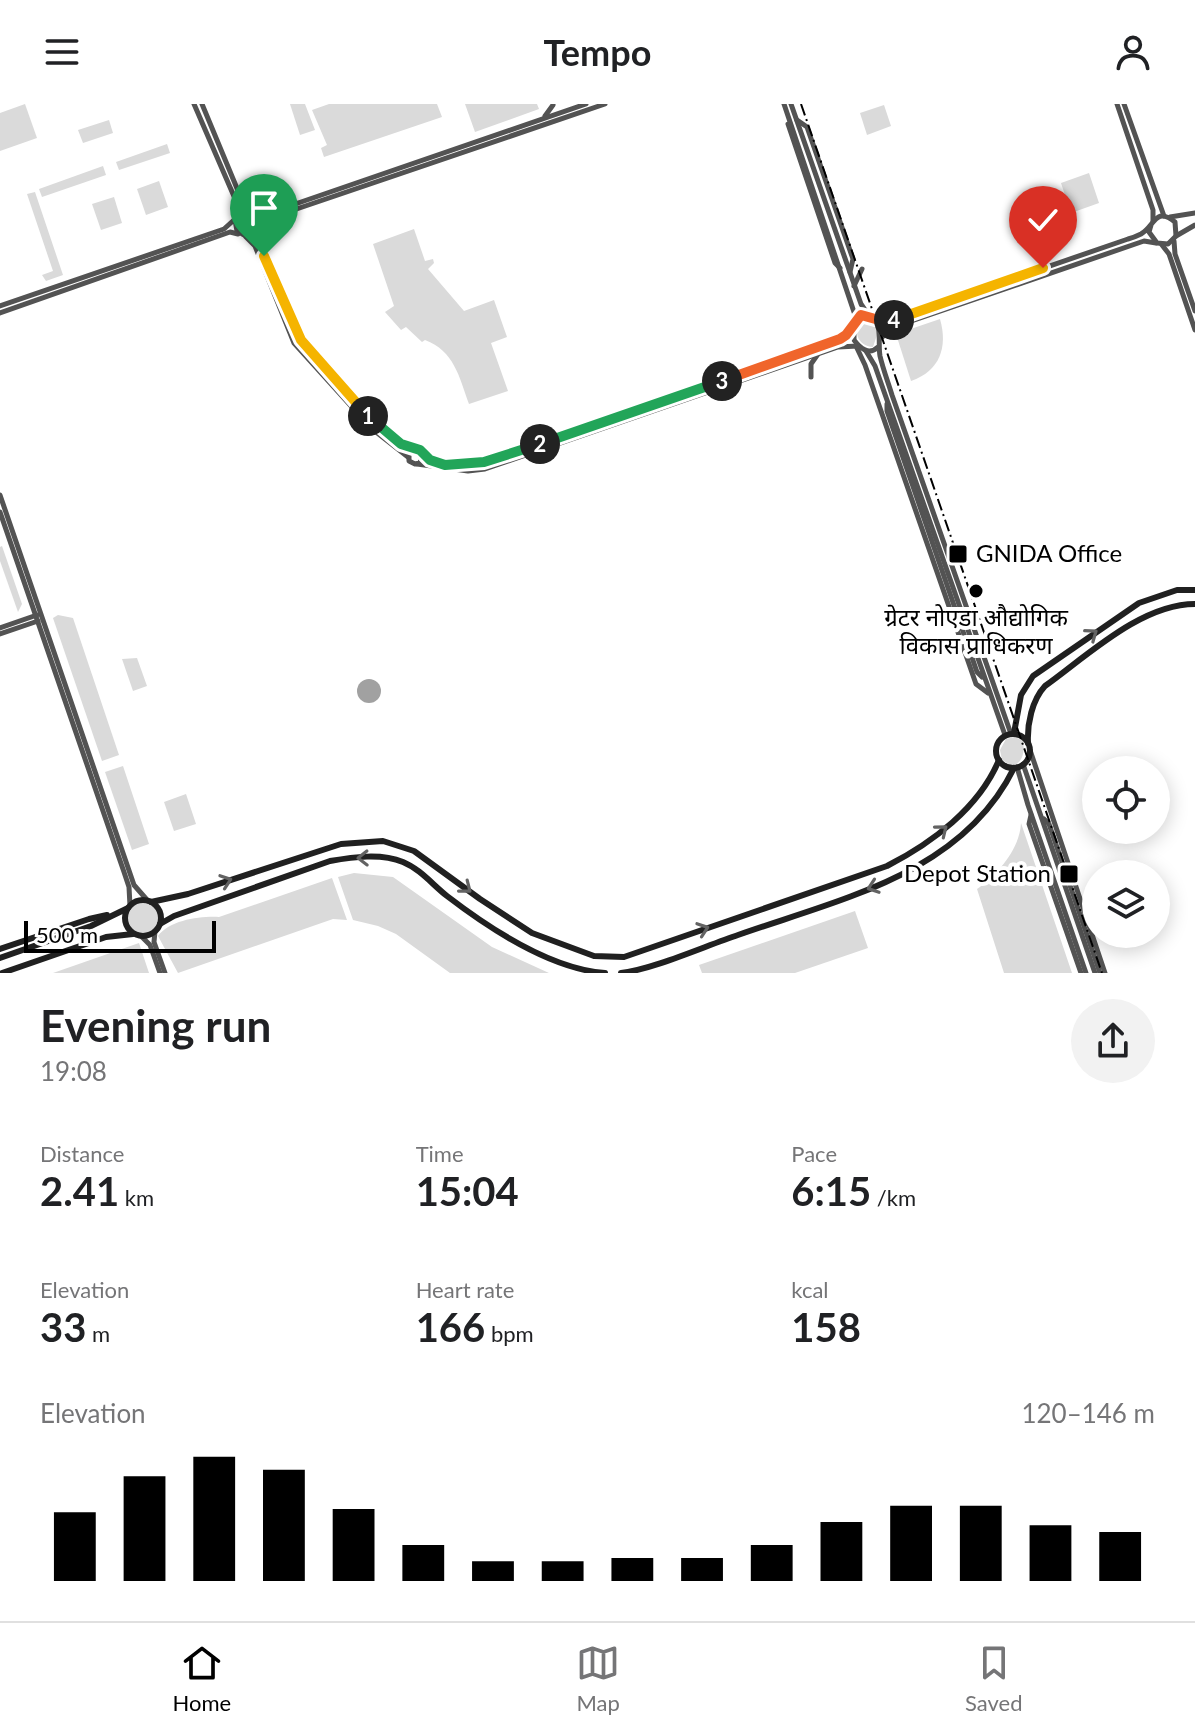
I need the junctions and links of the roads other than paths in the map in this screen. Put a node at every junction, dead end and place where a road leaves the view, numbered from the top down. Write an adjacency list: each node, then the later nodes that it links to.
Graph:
1 (194, 104): 16 (street)
2 (202, 104): 13 (street)
3 (557, 104): 10 (street); 11 (street); 12 (street)
4 (586, 104): 10 (street)
5 (605, 104): 11 (street)
6 (784, 104): 30 (street)
7 (791, 104): 25 (street)
8 (1117, 104): 17 (street)
9 (1124, 104): 15 (street)
10 (574, 108): 11 (street)
11 (560, 116): 12 (street); 19 (street)
12 (541, 119): 13 (street)
13 (254, 211): 16 (street); 19 (street)
14 (1195, 213): 15 (street)
15 (1167, 216): 17 (street); 21 (street)
16 (236, 217): 20 (street); 26 (street)
17 (1152, 223): 22 (street); 29 (street)
18 (1195, 225): 21 (street)
19 (261, 228): 20 (street); 44 (street)
20 (244, 236): 28 (street); 45 (street)
21 (1175, 238): 22 (street); 27 (street)
22 (1159, 244): 31 (street); 32 (street)
23 (862, 269): 25 (street)
24 (865, 277): 25 (street)
25 (856, 284): 29 (street)
26 (0, 306)
27 (1195, 311)
28 (0, 313)
29 (870, 317): 30 (street); 32 (street)
30 (855, 321): 33 (street); 44 (street)
31 (1195, 330)
32 (881, 339): 34 (street)
33 (857, 346): 35 (street); 36 (street); 42 (street)
34 (878, 347): 35 (street); 38 (street)
35 (866, 351): 40 (street)
36 (819, 353): 37 (street); 46 (street)
37 (811, 377)
38 (887, 378): 39 (street); 41 (street)
39 (897, 383)
40 (882, 385): 42 (street); 61 (street)
41 (892, 395): 43 (street); 49 (street)
42 (876, 396): 61 (street)
43 (902, 399)
44 (419, 451): 45 (street); 46 (street)
45 (408, 457): 46 (street)
46 (416, 464)
47 (0, 495): 54 (street)
48 (0, 512): 52 (street)
49 (955, 575): 50 (street); 62 (street)
50 (964, 578)
51 (1195, 590): 62 (main road, one-way to 51)
52 (30, 599): 54 (street); 55 (street)
53 (1195, 604): 63 (main road)
54 (39, 617): 55 (street); 58 (street); 65 (street)
55 (23, 623): 56 (street); 57 (street); 58 (street)
56 (0, 628)
57 (0, 634)
58 (42, 635): 59 (street)
59 (55, 674): 60 (street); 60 (street)
60 (54, 684): 69 (street)
61 (989, 694): 62 (street)
62 (1010, 734): 63 (main road); 64 (main road)
63 (1029, 747): 66 (main road); 83 (street)
64 (999, 760): 66 (main road); 68 (main road, one-way to 64)
65 (92, 762): 67 (street); 67 (street)
66 (1018, 766): 81 (main road, one-way to 81); 82 (street); 83 (street)
67 (98, 780): 68 (street)
68 (149, 902): 69 (main road); 73 (main road)
69 (129, 907): 71 (main road); 75 (main road)
70 (97, 910): 72 (main road)
71 (120, 913): 72 (main road); 77 (main road)
72 (105, 916): 76 (main road)
73 (160, 924): 74 (main road); 80 (main road, one-way to 73)
74 (155, 931): 75 (main road); 79 (street)
75 (137, 935): 78 (main road); 79 (street)
76 (0, 949)
77 (0, 958)
78 (2, 973)
79 (162, 973)
80 (605, 973)
81 (621, 973)
82 (1084, 973)
83 (1100, 973)

